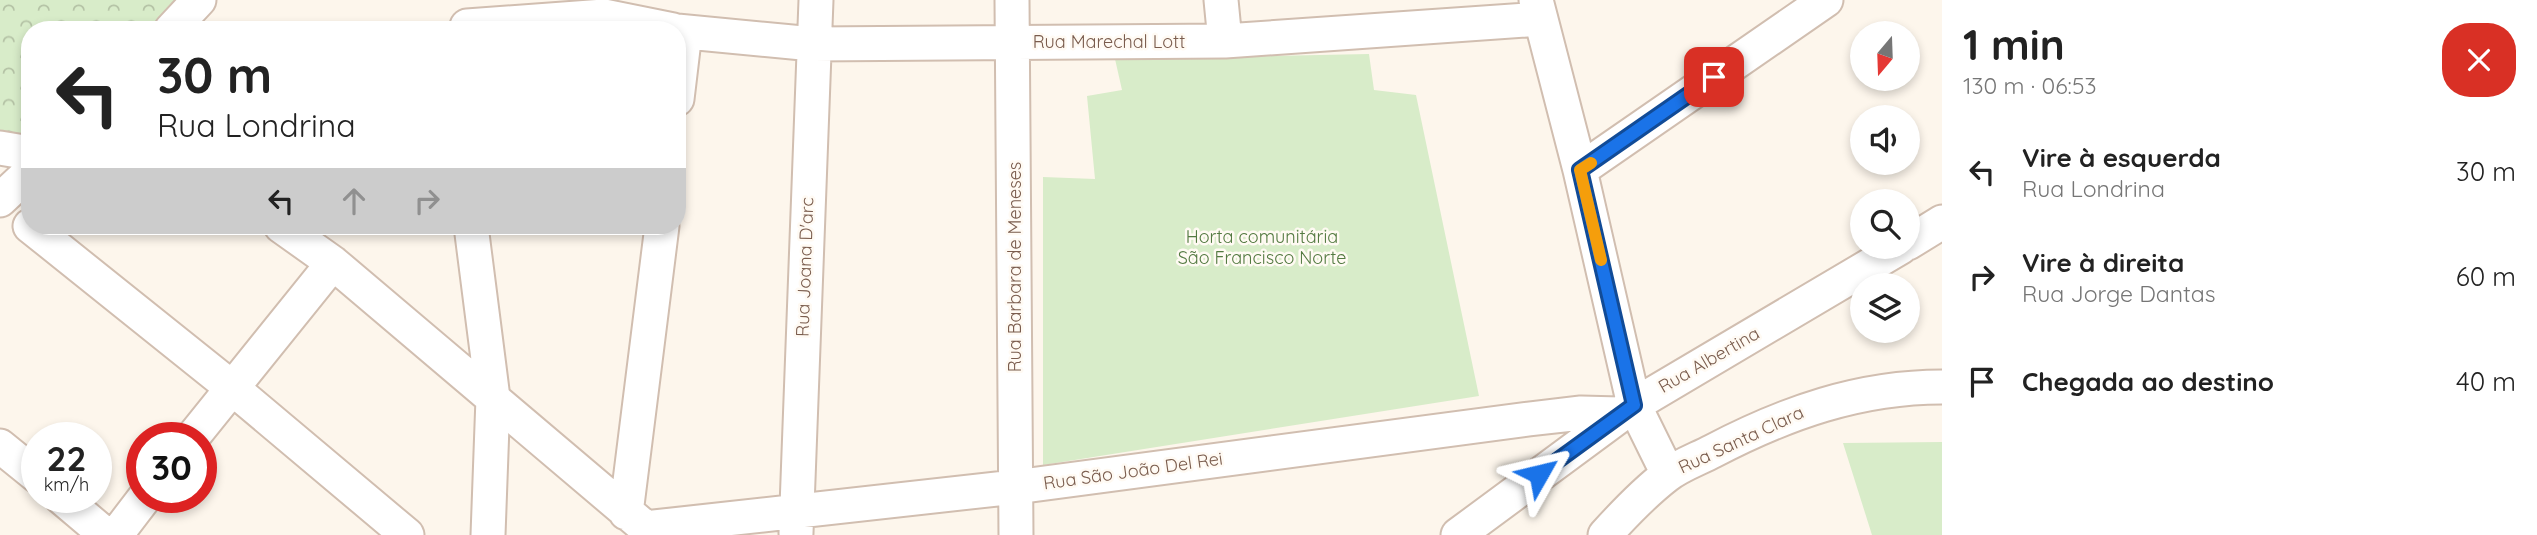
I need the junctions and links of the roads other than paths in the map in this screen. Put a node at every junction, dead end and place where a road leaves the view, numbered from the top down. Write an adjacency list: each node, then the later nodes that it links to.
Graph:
1 (200, 0): 9 (street)
2 (816, 0): 14 (street, Rua Joana D'arc)
3 (1012, 0): 13 (street, Rua Barbara de Meneses)
4 (1221, 0): 12 (street)
5 (1826, 0): 17 (street)
6 (606, 8): 8 (street, Rua Marechal Lott); 10 (street, Rua Marechal Lott)
7 (1539, 10): 12 (street, Rua Marechal Lott); 17 (street)
8 (467, 19)
9 (180, 21)
10 (647, 21)
11 (686, 32): 14 (street, Rua Marechal Lott)
12 (1225, 41): 13 (street, Rua Marechal Lott)
13 (1014, 42): 14 (street, Rua Marechal Lott); 37 (street, Rua Barbara de Meneses)
14 (813, 44): 40 (street, Rua Joana D'arc)
15 (0, 148): 16 (street)
16 (21, 152)
17 (1580, 170): 32 (street)
18 (21, 181): 19 (street)
19 (0, 201): 20 (street)
20 (21, 218)
21 (1942, 222): 26 (street)
22 (41, 235): 29 (street)
23 (294, 235): 28 (street)
24 (472, 235): 31 (street)
25 (661, 235): 41 (street)
26 (1920, 236)
27 (1881, 259): 32 (street, Rua Albertina)
28 (333, 262): 29 (street); 31 (street)
29 (231, 387): 33 (street); 44 (street)
30 (1942, 387): 36 (street, Rua Santa Clara)
31 (493, 398): 41 (street); 45 (street)
32 (1627, 409): 36 (street); 37 (street, Rua São João Del Rei); 47 (street, Rua Albertina)
33 (204, 422)
34 (0, 446): 35 (street)
35 (21, 464)
36 (1668, 474): 48 (street, Rua Santa Clara)
37 (1015, 487): 40 (street, Rua São João Del Rei); 46 (street, Rua Barbara de Meneses)
38 (80, 513): 42 (street)
39 (133, 513): 43 (street)
40 (796, 524): 41 (street, Rua São João Del Rei)
41 (642, 525)
42 (106, 535)
43 (116, 535)
44 (407, 535)
45 (488, 535)
46 (1016, 535)
47 (1458, 535)
48 (1605, 535)

